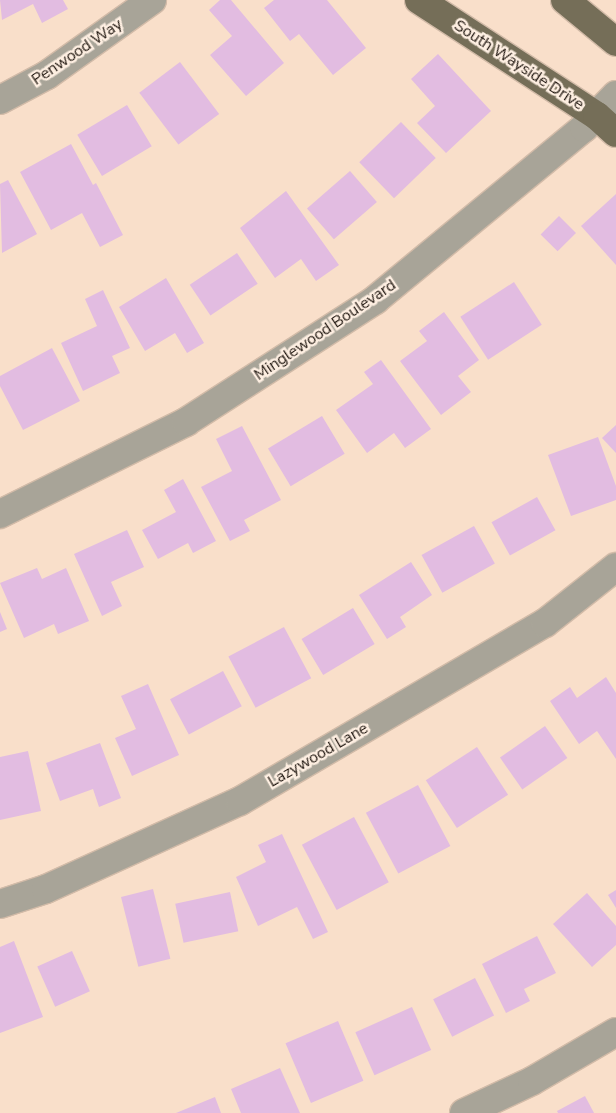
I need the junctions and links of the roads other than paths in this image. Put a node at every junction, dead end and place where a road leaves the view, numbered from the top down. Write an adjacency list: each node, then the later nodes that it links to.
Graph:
1 (152, 0): 6 (street, Penwood Way)
2 (419, 0): 7 (main road, South Wayside Drive)
3 (565, 0): 4 (main road)
4 (616, 42)
5 (616, 95): 7 (street, Minglewood Boulevard)
6 (0, 100)
7 (607, 125): 8 (street, Minglewood Boulevard)
8 (0, 514)
9 (616, 567): 10 (street, Lazywood Lane)
10 (0, 904)
11 (616, 1032): 12 (street)
12 (464, 1113)

